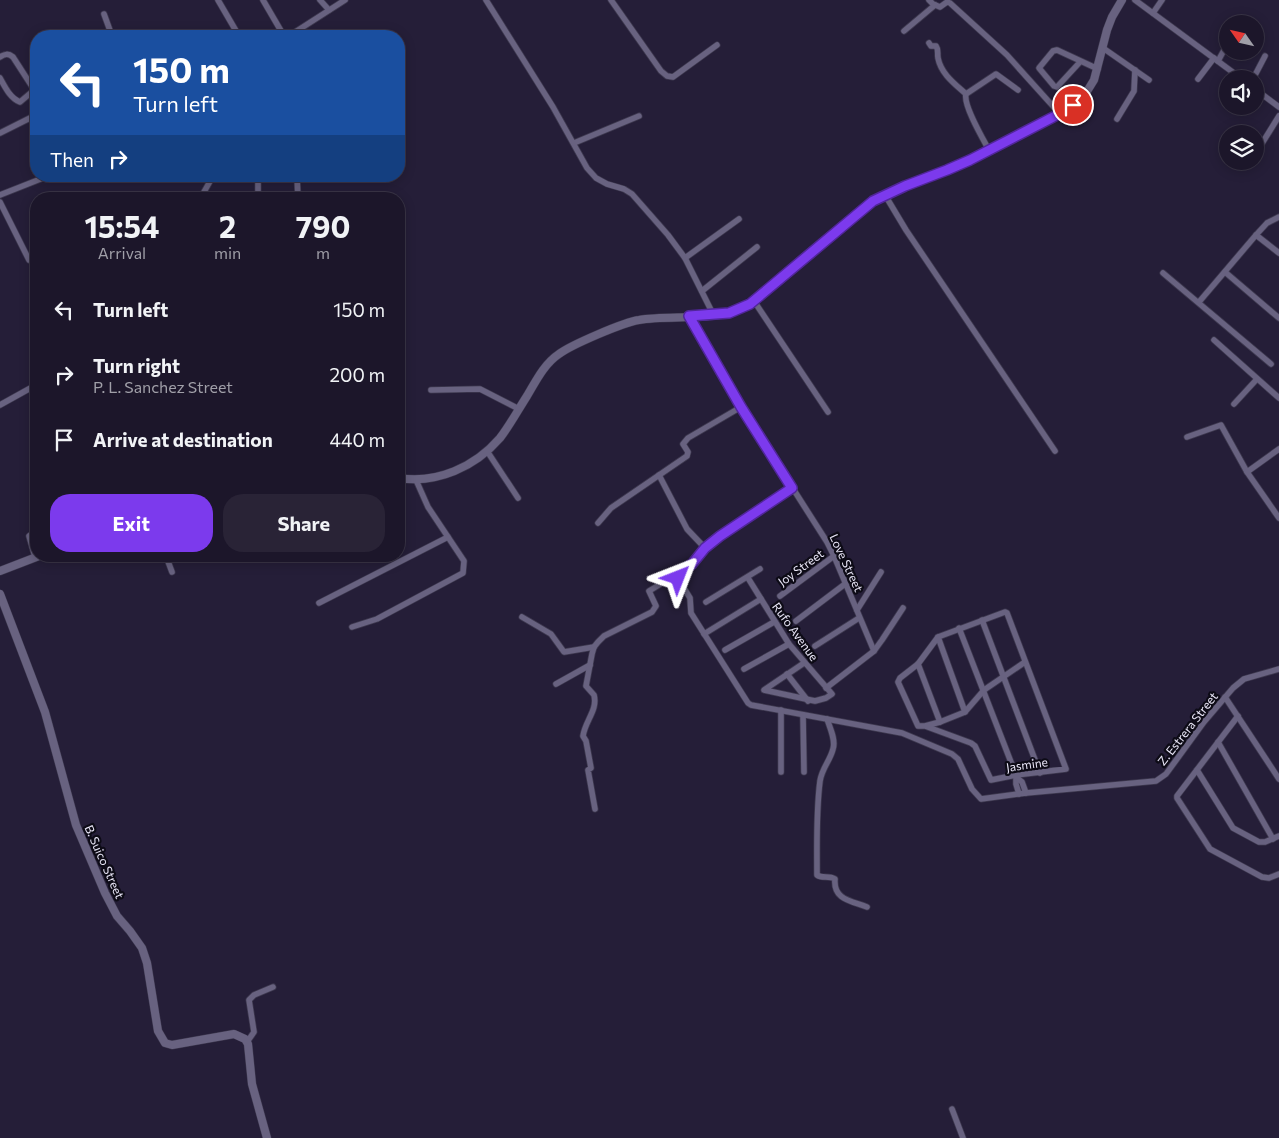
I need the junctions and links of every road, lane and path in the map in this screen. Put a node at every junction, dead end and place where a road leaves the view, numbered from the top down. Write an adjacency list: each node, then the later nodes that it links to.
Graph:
1 (218, 0): 16 (street)
2 (263, 0): 17 (street)
3 (320, 0): 12 (street)
4 (345, 0): 12 (street)
5 (486, 0): 48 (street)
6 (612, 0): 21 (street)
7 (929, 0): 11 (street)
8 (1122, 0): 22 (street)
9 (1135, 0): 13 (street)
10 (1162, 0): 13 (street)
11 (934, 5): 19 (street); 41 (street)
12 (329, 10): 18 (street)
13 (1153, 13): 26 (street)
14 (104, 14): 15 (street)
15 (110, 30)
16 (236, 30)
17 (280, 30)
18 (298, 30)
19 (904, 31)
20 (929, 43): 38 (street)
21 (716, 46)
22 (1103, 48): 28 (street); 29 (street)
23 (1219, 55): 26 (street)
24 (1265, 56): 31 (street)
25 (0, 57): 35 (street)
26 (1216, 59): 30 (street); 33 (street)
27 (1080, 62): 27 (street); 28 (street)
28 (1098, 69): 41 (street)
29 (1135, 70): 34 (street); 45 (street)
30 (1230, 70)
31 (1258, 70)
32 (0, 78): 37 (street)
33 (1198, 79)
34 (1149, 80)
35 (30, 83)
36 (1018, 90): 38 (street)
37 (30, 94)
38 (966, 94): 49 (street)
39 (1264, 96): 40 (street)
40 (1279, 107)
41 (1060, 114): 49 (street)
42 (639, 116): 48 (street)
43 (1279, 116): 47 (street)
44 (30, 118): 46 (street)
45 (1117, 119)
46 (0, 133)
47 (1264, 140)
48 (574, 143): 59 (street)
49 (989, 150): 52 (street)
50 (33, 182): 51 (street)
51 (0, 195)
52 (885, 195): 64 (street); 83 (street)
53 (0, 202): 60 (street)
54 (1279, 217): 56 (street)
55 (739, 219): 59 (street)
56 (1256, 235): 58 (street); 61 (street)
57 (757, 247): 63 (street)
58 (1279, 253)
59 (685, 258): 63 (street)
60 (29, 260)
61 (1226, 272): 65 (street); 68 (street)
62 (1163, 273): 65 (street)
63 (702, 291): 67 (street)
64 (754, 302): 67 (street); 79 (street)
65 (1199, 302): 70 (street)
66 (689, 316): 67 (street); 77 (street, Love Street); 78 (street)
67 (714, 316)
68 (1279, 318)
69 (1214, 340): 71 (street)
70 (1270, 364)
71 (1257, 379): 74 (street); 75 (street)
72 (30, 388): 76 (street)
73 (431, 390): 78 (street)
74 (1279, 398)
75 (1234, 404)
76 (0, 405)
77 (741, 407): 85 (street); 88 (street, Love Street)
78 (519, 408): 82 (street)
79 (828, 412)
80 (1187, 437): 84 (street)
81 (1279, 449): 84 (street)
82 (488, 451): 87 (street); 89 (street)
83 (1055, 451)
84 (1247, 472): 90 (street)
85 (659, 475): 91 (street); 93 (street)
86 (405, 479): 87 (street)
87 (416, 480): 92 (street)
88 (792, 488): 93 (street); 94 (street, Love Street)
89 (518, 498)
90 (1279, 518)
91 (598, 523)
92 (448, 537): 95 (street); 118 (street)
93 (705, 548): 103 (street)
94 (834, 556): 105 (street, Love Street); 107 (street, Joy Street)
95 (405, 559)
96 (30, 560): 100 (street)
97 (168, 562): 101 (street)
98 (399, 562): 110 (street)
99 (760, 570): 104 (street)
100 (0, 571)
101 (172, 572)
102 (880, 572): 112 (street)
103 (676, 575): 120 (street); 124 (street)
104 (748, 578): 108 (street, Rufo Avenue); 109 (street)
105 (846, 584): 112 (street, Love Street); 115 (street)
106 (0, 594): 161 (street, B. Suico Street)
107 (780, 596)
108 (761, 600): 117 (street, Rufo Avenue); 120 (street)
109 (706, 602)
110 (319, 603)
111 (903, 608): 126 (street)
112 (856, 610): 114 (street, Love Street)
113 (522, 617): 124 (street)
114 (859, 618): 123 (street); 126 (street, Love Street)
115 (796, 620)
116 (982, 620): 119 (street); 127 (street); 134 (street)
117 (774, 622): 122 (street, Rufo Avenue); 125 (street)
118 (352, 627)
119 (959, 628): 121 (street); 137 (street)
120 (704, 634): 140 (street)
121 (938, 637): 129 (street); 141 (street)
122 (789, 644): 128 (street, Rufo Avenue); 131 (street)
123 (815, 646)
124 (594, 647): 130 (street)
125 (726, 650)
126 (874, 650): 136 (street)
127 (1025, 662): 134 (street); 151 (street, Jasmine)
128 (804, 663): 133 (street); 136 (street, Rufo Avenue)
129 (918, 664): 145 (street); 146 (street)
130 (590, 665): 135 (street); 156 (street)
131 (744, 669)
132 (1279, 669): 138 (street, Z. Estrera Street)
133 (787, 674): 139 (street); 139 (street)
134 (1003, 676): 137 (street); 151 (street)
135 (556, 684)
136 (826, 688): 139 (street, Rufo Avenue)
137 (984, 690): 141 (street); 152 (street)
138 (1225, 697): 143 (street); 154 (street, Z. Estrera Street)
139 (808, 701)
140 (781, 710): 142 (street); 149 (street)
141 (964, 712): 145 (street)
142 (803, 715): 144 (street); 150 (street)
143 (1238, 716): 147 (street); 153 (street)
144 (827, 719): 155 (street, Z. Estrera Street); 159 (street)
145 (940, 722): 146 (street)
146 (925, 726): 152 (street, Jasmine)
147 (1218, 742): 148 (street); 157 (street)
148 (1197, 770): 157 (street); 158 (street)
149 (781, 772)
150 (804, 772)
151 (1040, 773): 152 (street, Jasmine)
152 (1016, 776): 154 (street); 155 (street)
153 (1279, 779)
154 (1026, 793): 155 (street, Z. Estrera Street)
155 (1019, 794)
156 (595, 809)
157 (1276, 838)
158 (1279, 874)
159 (867, 907)
160 (273, 987): 161 (street)
161 (247, 1042): 163 (street)
162 (952, 1109): 164 (street)
163 (267, 1138)
164 (963, 1138)

